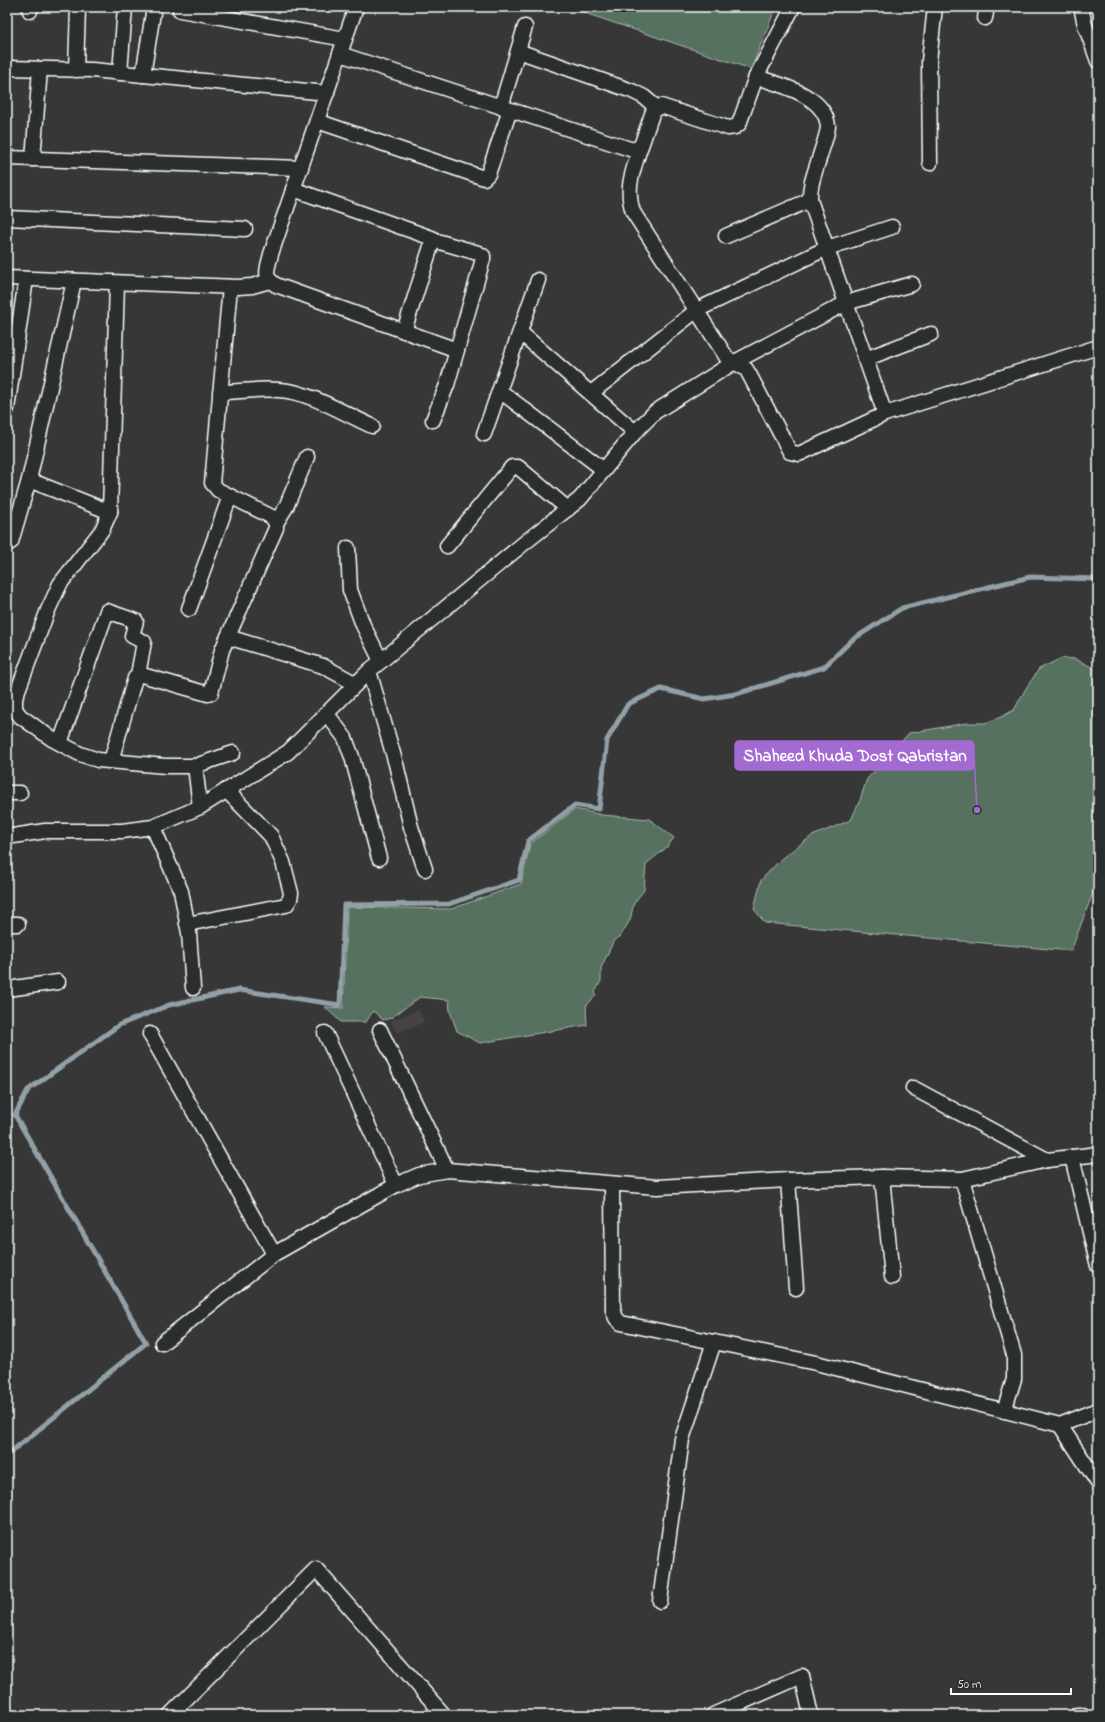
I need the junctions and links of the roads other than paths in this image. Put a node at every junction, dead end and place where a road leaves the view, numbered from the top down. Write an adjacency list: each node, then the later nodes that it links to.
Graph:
1 (78, 7): 16 (street)
2 (126, 7): 17 (street)
3 (154, 7): 18 (street)
4 (356, 7): 10 (street)
5 (793, 7): 19 (street)
6 (935, 7): 27 (street)
7 (1081, 7): 13 (street)
8 (180, 10): 10 (street)
9 (525, 27): 11 (street)
10 (345, 39): 12 (street)
11 (518, 51): 21 (street); 22 (street)
12 (340, 54): 20 (street); 21 (street)
13 (1098, 61)
14 (7, 68): 15 (street)
15 (40, 69): 16 (street); 26 (street)
16 (76, 70): 17 (street)
17 (120, 73): 18 (street)
18 (143, 75): 20 (street)
19 (756, 77): 22 (street); 30 (street)
20 (327, 93): 23 (street)
21 (506, 108): 23 (street); 24 (street)
22 (657, 108): 24 (street)
23 (317, 121): 28 (street)
24 (640, 148): 46 (street)
25 (7, 158): 26 (street)
26 (33, 159): 28 (street)
27 (930, 163)
28 (301, 168): 29 (street)
29 (293, 189): 35 (street); 41 (street)
30 (810, 200): 34 (street); 36 (street)
31 (7, 218): 33 (street)
32 (892, 227): 36 (street)
33 (246, 229)
34 (726, 236)
35 (433, 240): 47 (street); 51 (street)
36 (827, 248): 45 (street); 46 (street)
37 (7, 278): 38 (street)
38 (26, 279): 40 (street); 57 (street)
39 (538, 280): 48 (street)
40 (74, 281): 42 (street); 65 (street)
41 (270, 281): 44 (street); 47 (street)
42 (117, 283): 44 (street); 68 (street)
43 (912, 284): 45 (street)
44 (230, 287): 55 (street)
45 (846, 303): 52 (street); 53 (street)
46 (697, 310): 53 (street); 56 (street)
47 (404, 331): 51 (street)
48 (521, 333): 54 (street); 56 (street)
49 (931, 334): 52 (street)
50 (1098, 347): 58 (street)
51 (457, 350): 59 (street)
52 (865, 359): 58 (street)
53 (733, 363): 58 (street); 61 (street)
54 (500, 391): 62 (street); 64 (street)
55 (220, 392): 60 (street); 66 (street)
56 (591, 393): 61 (street)
57 (7, 409)
58 (885, 414)
59 (433, 420)
60 (372, 426)
61 (635, 432): 64 (street)
62 (484, 434)
63 (307, 457): 69 (street)
64 (604, 470): 67 (street)
65 (29, 480): 68 (street); 70 (street)
66 (230, 496): 69 (street); 73 (street)
67 (568, 509): 71 (street); 75 (street)
68 (110, 512): 80 (street)
69 (276, 522): 74 (street)
70 (11, 542)
71 (447, 546)
72 (348, 548): 75 (street)
73 (189, 609)
74 (228, 637): 77 (street); 78 (street)
75 (381, 661): 76 (street)
76 (369, 671): 78 (street); 89 (street)
77 (138, 675): 80 (street); 82 (street)
78 (356, 684): 79 (street)
79 (327, 714): 84 (street); 88 (street)
80 (60, 744): 82 (street)
81 (233, 753): 83 (street)
82 (111, 761): 83 (street)
83 (195, 766): 85 (street)
84 (226, 790): 85 (street); 90 (street)
85 (200, 807): 86 (street)
86 (152, 827): 87 (street); 90 (street)
87 (7, 837)
88 (379, 858)
89 (425, 869)
90 (187, 924): 92 (street)
91 (58, 982): 93 (street)
92 (193, 988)
93 (7, 989)
94 (380, 1030): 101 (street)
95 (324, 1033): 106 (street)
96 (150, 1034): 107 (street)
97 (913, 1088): 100 (street)
98 (1098, 1154): 99 (street)
99 (1072, 1157): 100 (street); 108 (street)
100 (1047, 1160): 103 (street)
101 (447, 1170): 105 (street); 106 (street)
102 (882, 1176): 103 (street); 104 (street); 109 (street)
103 (962, 1179): 114 (street)
104 (788, 1180): 105 (street); 110 (street)
105 (612, 1184): 111 (street)
106 (396, 1185): 107 (street)
107 (274, 1254): 112 (street)
108 (1098, 1266)
109 (892, 1277)
110 (796, 1288)
111 (714, 1342): 114 (street); 117 (street)
112 (162, 1343)
113 (1098, 1410): 115 (street)
114 (1004, 1411): 115 (street)
115 (1060, 1425): 116 (street)
116 (1098, 1483)
117 (660, 1601)
118 (170, 1715): 119 (street)
119 (444, 1715)
120 (713, 1715): 121 (street)
121 (811, 1715)
122 (1077, 1715): 123 (street)
123 (1083, 1715)

